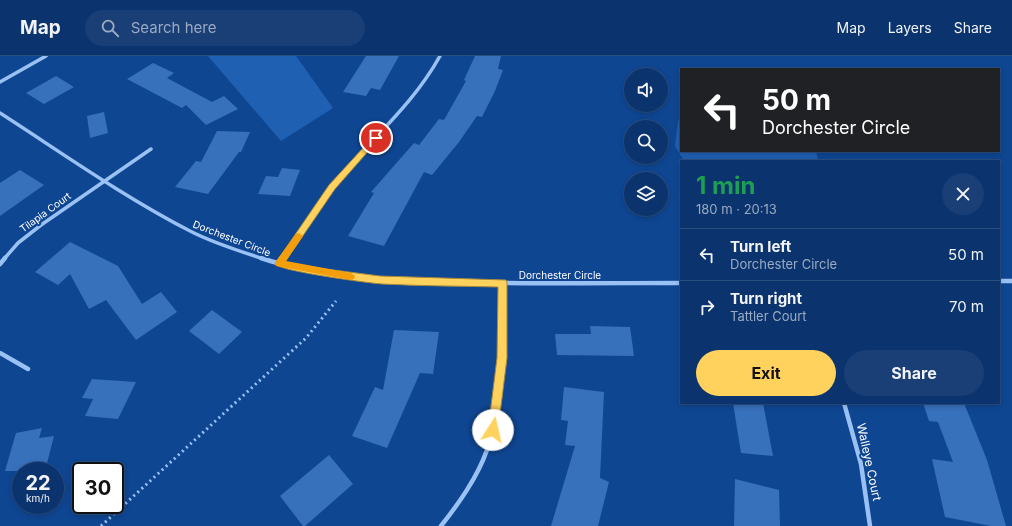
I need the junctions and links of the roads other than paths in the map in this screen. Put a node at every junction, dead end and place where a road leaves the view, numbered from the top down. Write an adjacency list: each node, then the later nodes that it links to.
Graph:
1 (46, 56): 3 (street)
2 (440, 56): 8 (street)
3 (0, 82)
4 (0, 113): 6 (street, Dorchester Circle)
5 (151, 149): 6 (street, Tilapia Court)
6 (106, 180): 7 (street, Tilapia Court); 8 (street, Dorchester Circle)
7 (0, 264)
8 (279, 264): 11 (street, Dorchester Circle)
9 (1000, 281): 10 (street)
10 (1012, 281)
11 (503, 283): 12 (street, Dorchester Circle); 16 (street)
12 (680, 283)
13 (0, 353): 14 (street)
14 (28, 369)
15 (844, 404): 17 (street, Walleye Court)
16 (441, 526)
17 (870, 526)

